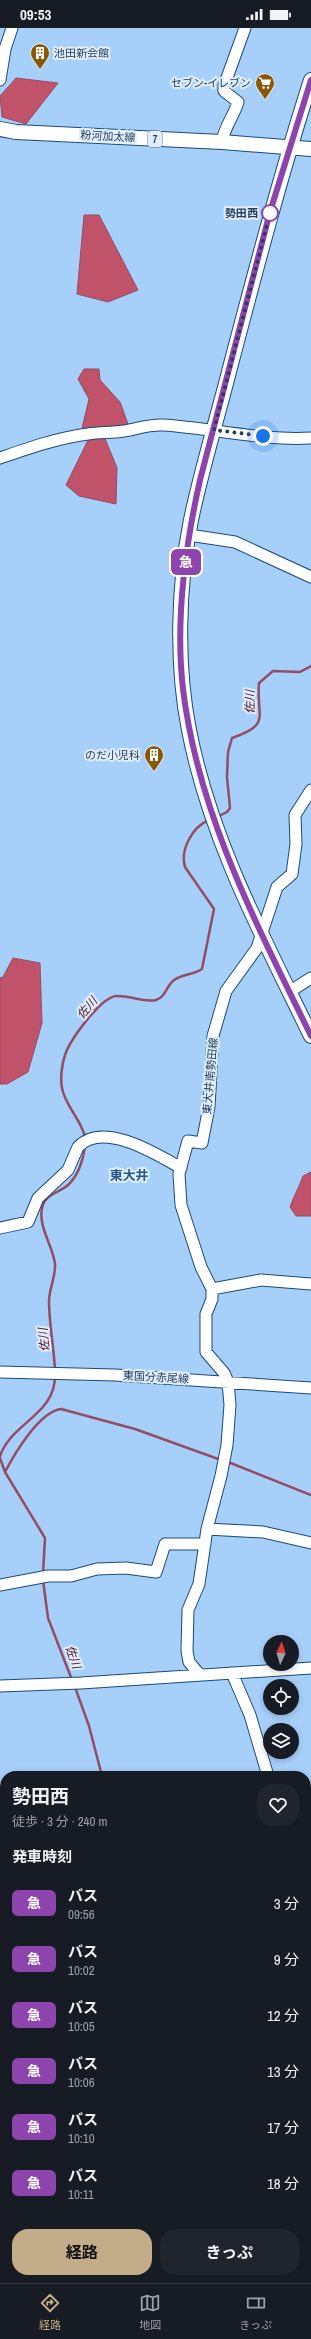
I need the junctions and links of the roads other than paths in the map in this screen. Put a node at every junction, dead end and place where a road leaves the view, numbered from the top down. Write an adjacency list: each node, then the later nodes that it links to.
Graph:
1 (12, 28): 3 (street)
2 (245, 28): 6 (street)
3 (0, 80)
4 (311, 80): 7 (main road)
5 (0, 129): 6 (main road, 粉河加太線 / 7)
6 (222, 142): 7 (main road, 粉河加太線 / 7)
7 (289, 147): 8 (main road, 粉河加太線 / 7); 9 (main road)
8 (311, 149)
9 (214, 430): 10 (street); 11 (street); 12 (main road)
10 (311, 438)
11 (0, 458)
12 (189, 535): 13 (street); 15 (main road)
13 (311, 577)
14 (311, 790): 15 (street, 東大井南勢田線)
15 (261, 932): 17 (main road); 19 (street, 東大井南勢田線)
16 (311, 978): 17 (street)
17 (289, 992): 18 (main road)
18 (311, 1036)
19 (181, 1168): 20 (street); 22 (street, 東大井南勢田線)
20 (0, 1228)
21 (311, 1284): 22 (street)
22 (212, 1289): 24 (street)
23 (0, 1372): 24 (street, 東国分赤尾線)
24 (228, 1382): 25 (street, 東国分赤尾線); 26 (street)
25 (311, 1388)
26 (207, 1529): 27 (street); 28 (street)
27 (311, 1542)
28 (205, 1544): 29 (street); 32 (street)
29 (0, 1585)
30 (311, 1668): 31 (street)
31 (232, 1673): 32 (street); 34 (street)
32 (200, 1675): 33 (street)
33 (0, 1686)
34 (267, 1771)

